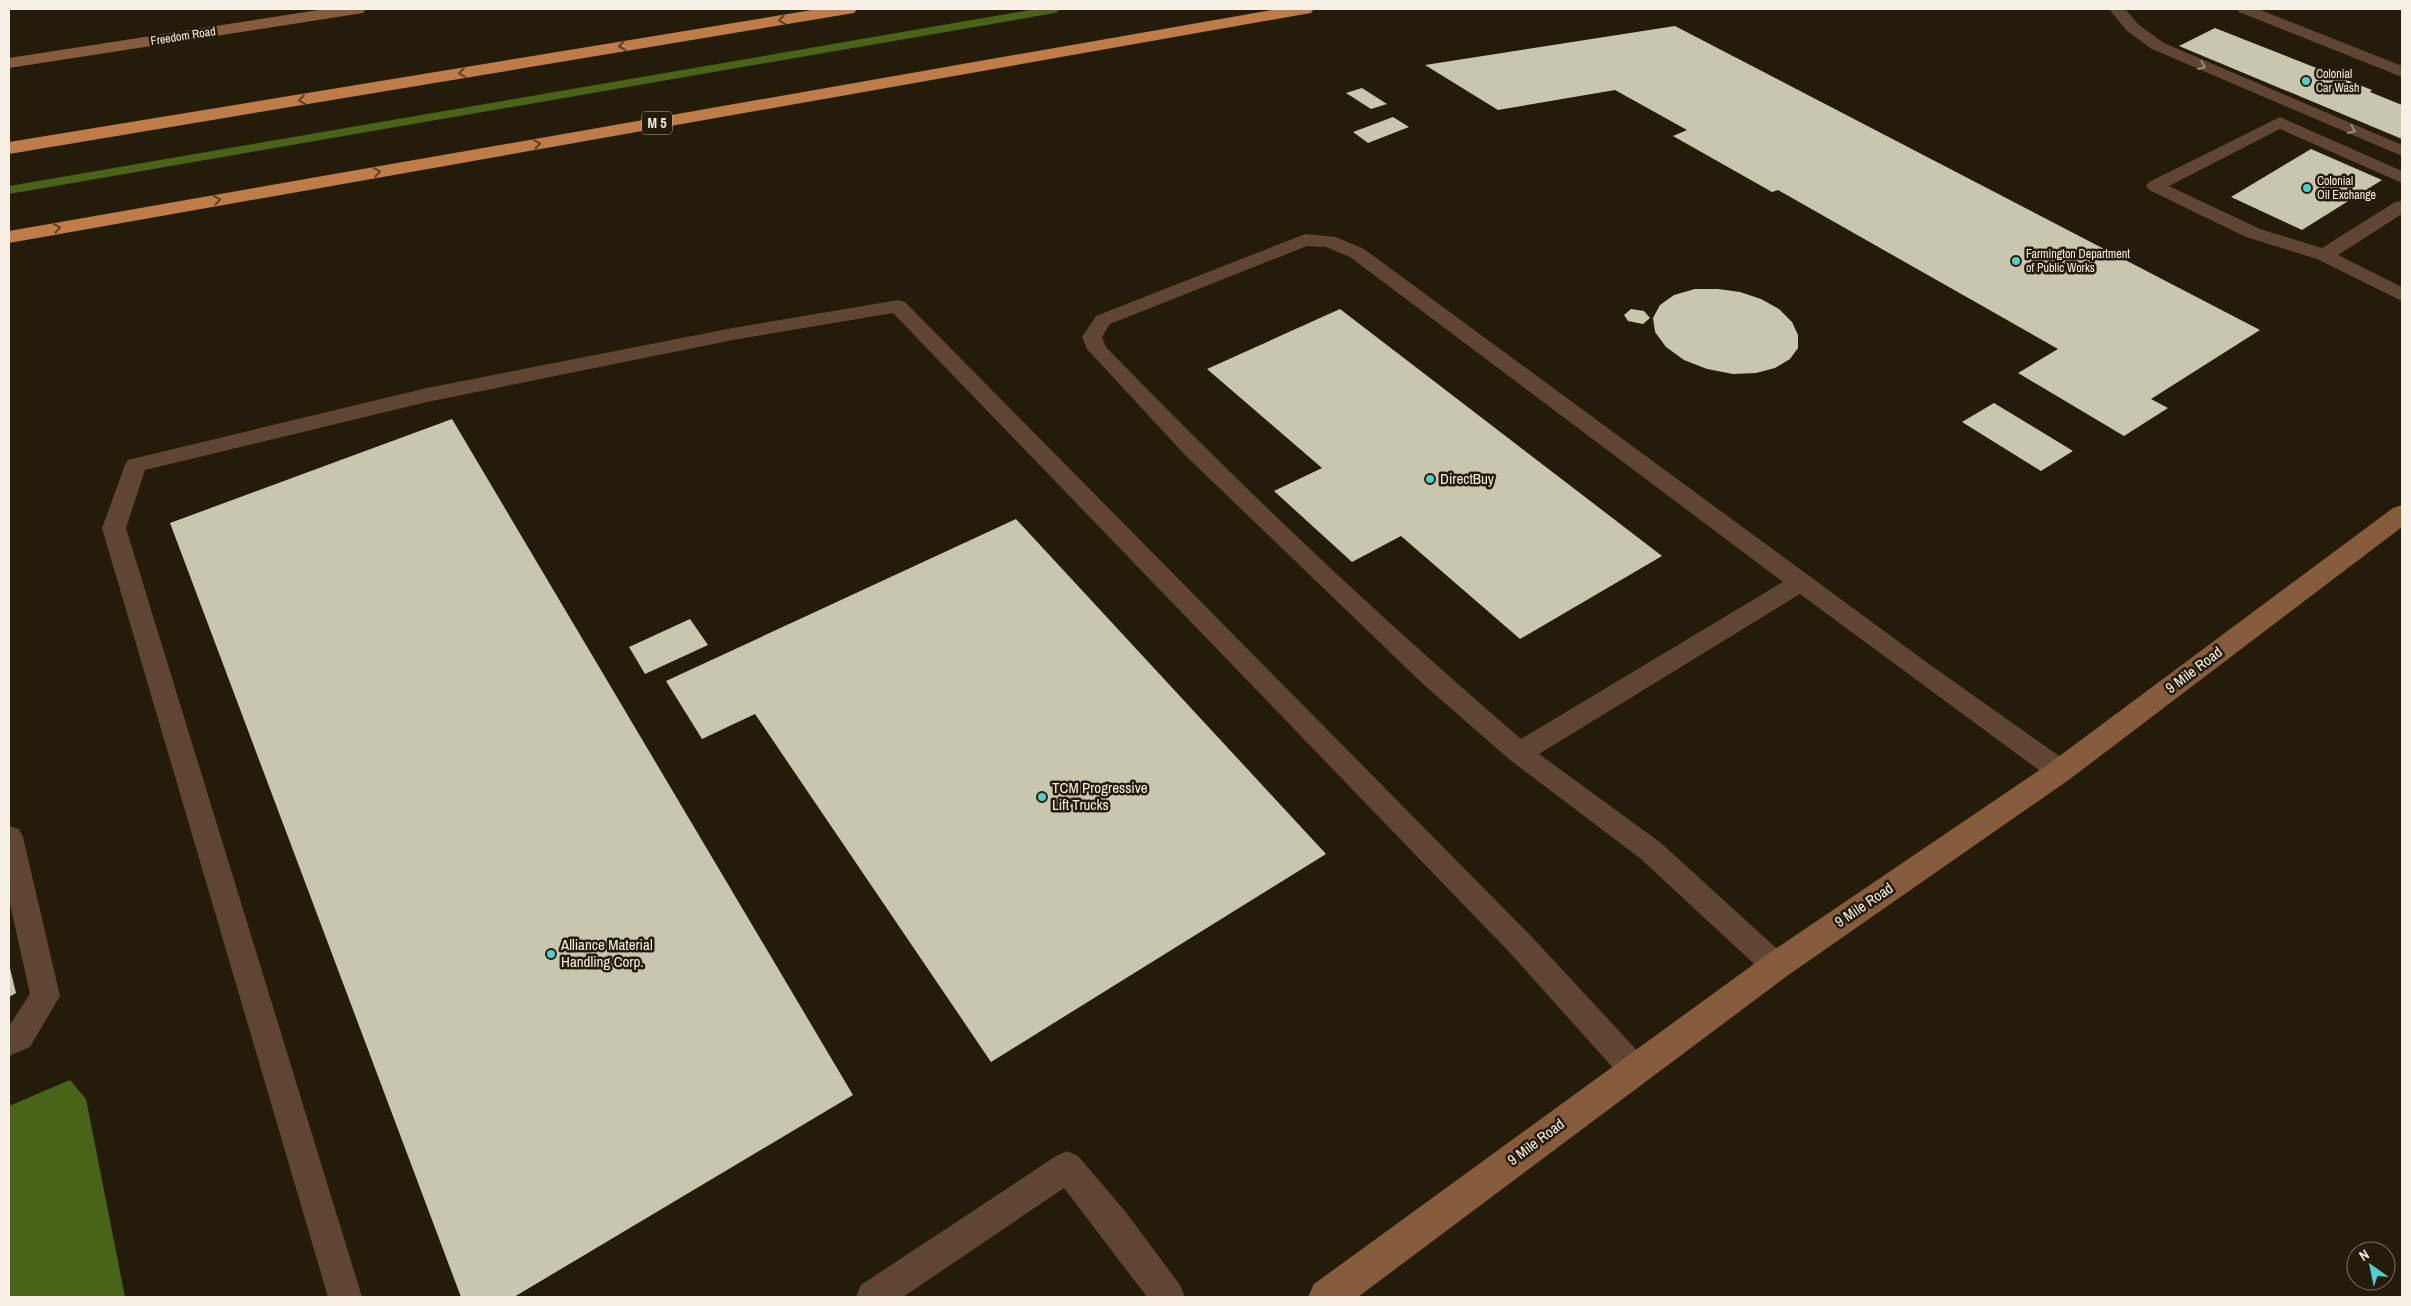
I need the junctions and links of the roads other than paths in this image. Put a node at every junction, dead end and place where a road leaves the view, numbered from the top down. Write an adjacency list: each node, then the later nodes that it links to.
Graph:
1 (358, 9): 6 (street, Freedom Road)
2 (848, 9): 8 (highway, one-way to 8)
3 (1305, 9): 12 (highway, M 5, one-way to 3)
4 (2117, 9): 9 (lane, one-way to 9)
5 (2246, 9): 7 (lane)
6 (9, 62)
7 (2402, 72)
8 (9, 148)
9 (2402, 151)
10 (2402, 178): 13 (lane)
11 (2402, 206): 13 (lane)
12 (9, 237)
13 (2324, 255): 14 (lane)
14 (2402, 295)
15 (2402, 514): 18 (street, 9 Mile Road)
16 (1802, 582): 17 (lane); 17 (lane); 18 (lane)
17 (1519, 753): 20 (lane)
18 (2060, 771): 20 (street, 9 Mile Road)
19 (9, 837): 21 (lane)
20 (1776, 966): 22 (street, 9 Mile Road)
21 (9, 1042)
22 (1634, 1068): 23 (lane); 26 (street, 9 Mile Road)
23 (345, 1297)
24 (873, 1297): 25 (lane)
25 (1168, 1297)
26 (1327, 1297)

